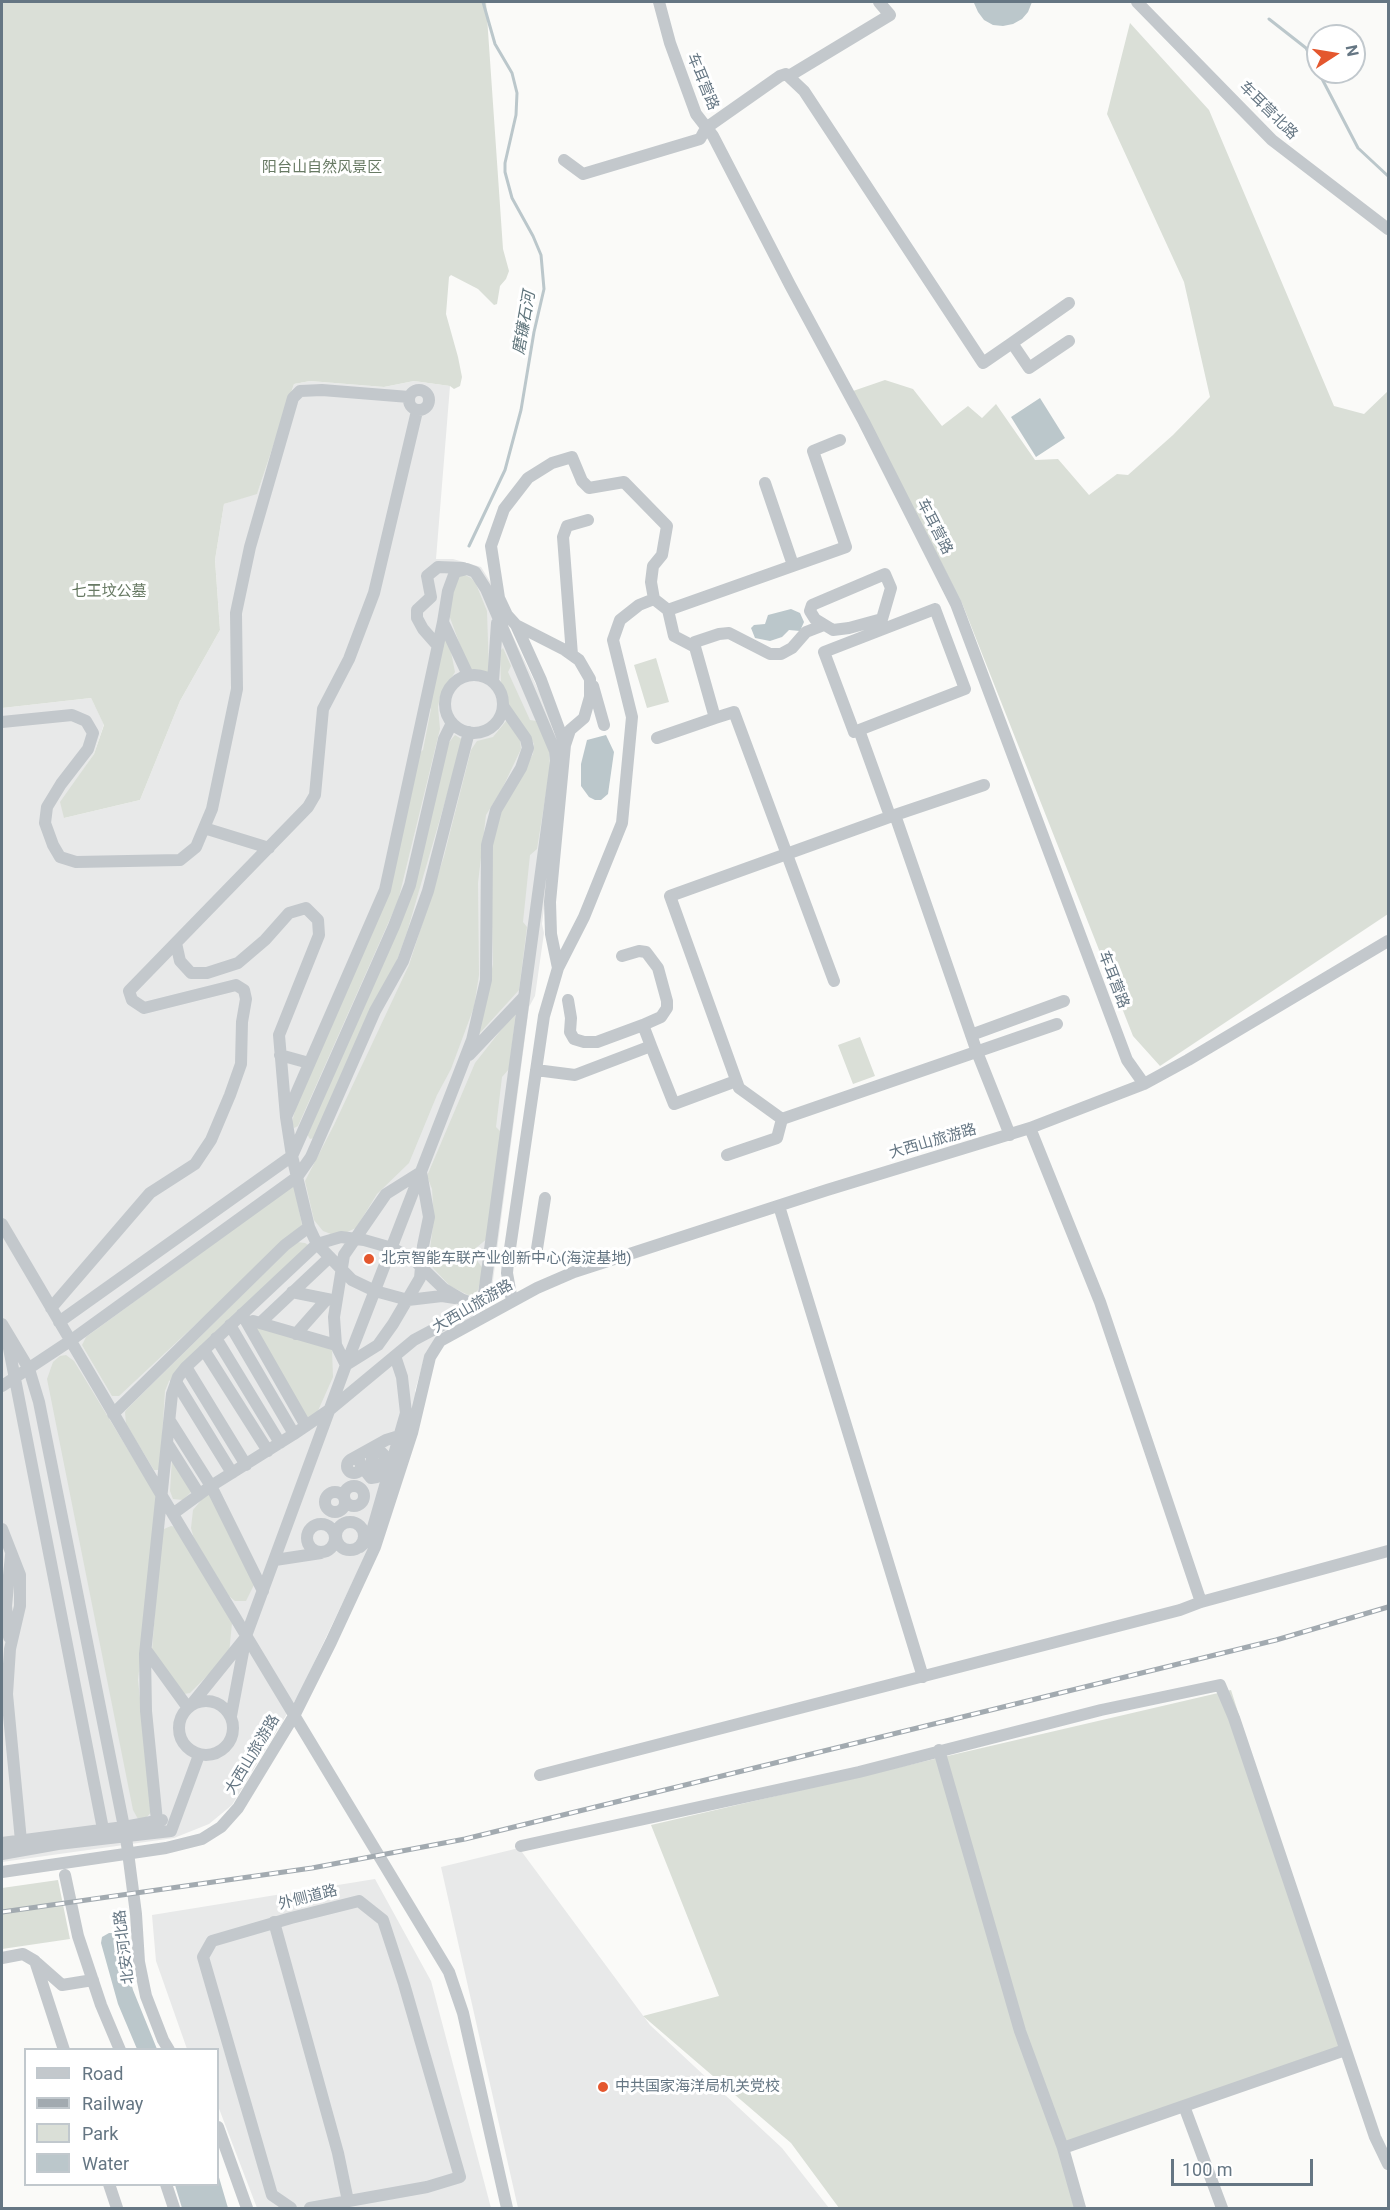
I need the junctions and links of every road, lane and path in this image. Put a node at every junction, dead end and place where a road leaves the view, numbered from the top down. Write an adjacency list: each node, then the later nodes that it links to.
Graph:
1 (659, 2): 5 (street, 车耳营路)
2 (879, 2): 4 (street)
3 (1137, 2): 7 (street, 车耳营北路)
4 (789, 76): 5 (street); 10 (street)
5 (706, 128): 6 (street); 62 (street, 车耳营路)
6 (564, 160)
7 (1389, 229)
8 (1069, 303): 10 (street)
9 (1069, 341): 10 (street)
10 (1012, 343)
11 (409, 397): 12 (street); 12 (street); 41 (street)
12 (417, 411): 42 (street)
13 (840, 440): 16 (street)
14 (765, 483): 16 (street)
15 (588, 520): 26 (street)
16 (793, 565): 19 (street)
17 (467, 569): 20 (street); 21 (street); 24 (street)
18 (654, 599): 19 (street); 22 (street); 47 (street)
19 (668, 610): 25 (street)
20 (497, 619): 29 (street); 49 (street)
21 (443, 622): 24 (street); 27 (street)
22 (516, 625): 26 (street); 38 (street)
23 (824, 625): 23 (street); 25 (street)
24 (438, 646): 59 (street)
25 (695, 647): 31 (street)
26 (572, 655): 28 (street)
27 (468, 675): 29 (street); 33 (street)
28 (590, 679): 34 (street); 38 (street)
29 (493, 682): 30 (street)
30 (503, 706): 36 (street); 58 (street)
31 (715, 718): 37 (street); 43 (street)
32 (2, 722): 41 (street)
33 (452, 723): 36 (street); 66 (street)
34 (604, 725)
35 (860, 730): 35 (street); 40 (street)
36 (469, 732): 68 (street)
37 (657, 738)
38 (565, 745): 47 (street)
39 (984, 785): 40 (street)
40 (893, 816): 43 (street); 54 (street)
41 (204, 828): 42 (street)
42 (269, 848): 45 (street)
43 (788, 854): 48 (street); 61 (street)
44 (1389, 941): 62 (street, 大西山旅游路)
45 (176, 943): 57 (street); 91 (street)
46 (622, 956): 53 (street)
47 (558, 968): 60 (street)
48 (834, 981)
49 (524, 997): 58 (street); 90 (street)
50 (568, 1000): 53 (street)
51 (1064, 1001): 54 (street)
52 (1057, 1024): 56 (street)
53 (643, 1025): 55 (street)
54 (971, 1035): 56 (street)
55 (651, 1046): 60 (street); 61 (street)
56 (977, 1052): 64 (street); 67 (street)
57 (280, 1055): 59 (street); 63 (street)
58 (464, 1060): 71 (street)
59 (309, 1063): 63 (street)
60 (536, 1070): 81 (street)
61 (736, 1081): 64 (street)
62 (1144, 1084): 65 (street, 大西山旅游路)
63 (286, 1117): 70 (street)
64 (782, 1119): 69 (street)
65 (1030, 1128): 67 (street, 大西山旅游路); 138 (street)
66 (302, 1133): 68 (street); 70 (street)
67 (1010, 1135): 74 (street, 大西山旅游路)
68 (317, 1144): 72 (street)
69 (727, 1155)
70 (292, 1156): 72 (street); 94 (street)
71 (421, 1172): 77 (street); 79 (street); 82 (street)
72 (297, 1177): 76 (street); 101 (street)
73 (545, 1198): 81 (street)
74 (779, 1206): 89 (street, 大西山旅游路); 141 (street)
75 (2, 1224): 91 (street)
76 (309, 1227): 78 (street); 112 (street)
77 (356, 1239): 78 (street); 79 (street); 83 (street)
78 (317, 1244): 80 (street); 93 (street)
79 (392, 1248): 82 (street); 84 (street)
80 (330, 1257): 83 (street); 85 (street)
81 (508, 1262): 89 (street)
82 (421, 1267): 86 (street); 88 (street)
83 (341, 1269): 84 (street); 87 (street)
84 (375, 1291): 88 (street); 105 (street)
85 (292, 1292): 87 (street); 92 (street)
86 (461, 1299): 88 (street); 90 (street)
87 (331, 1300): 99 (street); 102 (street)
88 (408, 1300): 105 (street)
89 (512, 1301): 143 (street, 大西山旅游路)
90 (477, 1305): 104 (street)
91 (51, 1308): 94 (street)
92 (274, 1310): 95 (street); 98 (street)
93 (244, 1316): 95 (street); 96 (street); 114 (street)
94 (59, 1322): 101 (street)
95 (260, 1323): 98 (street)
96 (230, 1326): 100 (street); 115 (street)
97 (3, 1327): 107 (street, 北安河北路); 108 (street)
98 (276, 1328): 99 (street)
99 (296, 1334): 102 (street)
100 (216, 1338): 103 (street); 118 (street)
101 (70, 1341): 107 (street); 112 (street)
102 (336, 1345): 105 (street)
103 (204, 1350): 106 (street); 119 (street)
104 (395, 1356): 111 (street); 116 (street)
105 (346, 1365): 111 (street)
106 (186, 1367): 109 (street); 122 (street)
107 (29, 1369): 108 (street); 151 (street, 北安河北路)
108 (15, 1378): 110 (street); 150 (street)
109 (176, 1382): 113 (street); 124 (street)
110 (2, 1386)
111 (332, 1408): 114 (street); 136 (street)
112 (113, 1414): 128 (street)
113 (170, 1421): 117 (street); 125 (street)
114 (306, 1426): 115 (street)
115 (294, 1434): 118 (street)
116 (399, 1436): 120 (street); 121 (street)
117 (167, 1443): 126 (street); 128 (street)
118 (280, 1443): 119 (street)
119 (267, 1451): 122 (street)
120 (388, 1455): 123 (street); 127 (street)
121 (351, 1460)
122 (246, 1465): 124 (street)
123 (375, 1465)
124 (232, 1473): 125 (street)
125 (211, 1486): 126 (street); 137 (street)
126 (199, 1494): 130 (street)
127 (382, 1494): 129 (street); 133 (street)
128 (162, 1496): 130 (street); 140 (street)
129 (345, 1499)
130 (174, 1513): 139 (street)
131 (2, 1529): 152 (street)
132 (336, 1538): 133 (street); 133 (street); 135 (street); 135 (street)
133 (360, 1547)
134 (1389, 1551): 138 (street)
135 (321, 1553): 136 (street)
136 (275, 1560): 137 (street)
137 (263, 1591): 139 (street)
138 (1201, 1602): 141 (street)
139 (246, 1636): 142 (street); 143 (street); 144 (street)
140 (146, 1650): 142 (street); 149 (street)
141 (923, 1677): 147 (street)
142 (190, 1707): 144 (street); 146 (street)
143 (295, 1714): 157 (street, 大西山旅游路); 181 (street)
144 (231, 1716): 146 (street)
145 (939, 1750): 155 (street); 168 (street); 171 (street)
146 (199, 1755): 148 (street)
147 (540, 1775)
148 (175, 1817): 149 (street); 151 (street)
149 (157, 1821): 151 (street)
150 (103, 1829): 151 (street); 152 (street)
151 (125, 1832): 154 (street); 157 (street, 北安河北路)
152 (21, 1840): 153 (street)
153 (2, 1843)
154 (58, 1844): 156 (street); 158 (street)
155 (521, 1846)
156 (2, 1854)
157 (128, 1854): 159 (street, 大西山旅游路); 167 (street, 北安河北路)
158 (62, 1859)
159 (2, 1872)
160 (65, 1875): 164 (street)
161 (274, 1922): 175 (street); 175 (street, 外侧道路); 179 (street, 外侧道路)
162 (2, 1958): 163 (street)
163 (35, 1961): 164 (street); 165 (street)
164 (93, 1980): 166 (street)
165 (64, 2048)
166 (120, 2048)
167 (168, 2048)
168 (1345, 2050): 169 (street); 172 (street)
169 (1184, 2106): 171 (street); 183 (street)
170 (219, 2130): 178 (street)
171 (1063, 2148): 182 (street)
172 (1389, 2164)
173 (110, 2186): 176 (street)
174 (167, 2186): 177 (street)
175 (348, 2201): 180 (street, 外侧道路)
176 (117, 2208)
177 (174, 2208)
178 (247, 2208)
179 (291, 2208)
180 (310, 2208)
181 (507, 2208)
182 (1080, 2208)
183 (1222, 2208)

